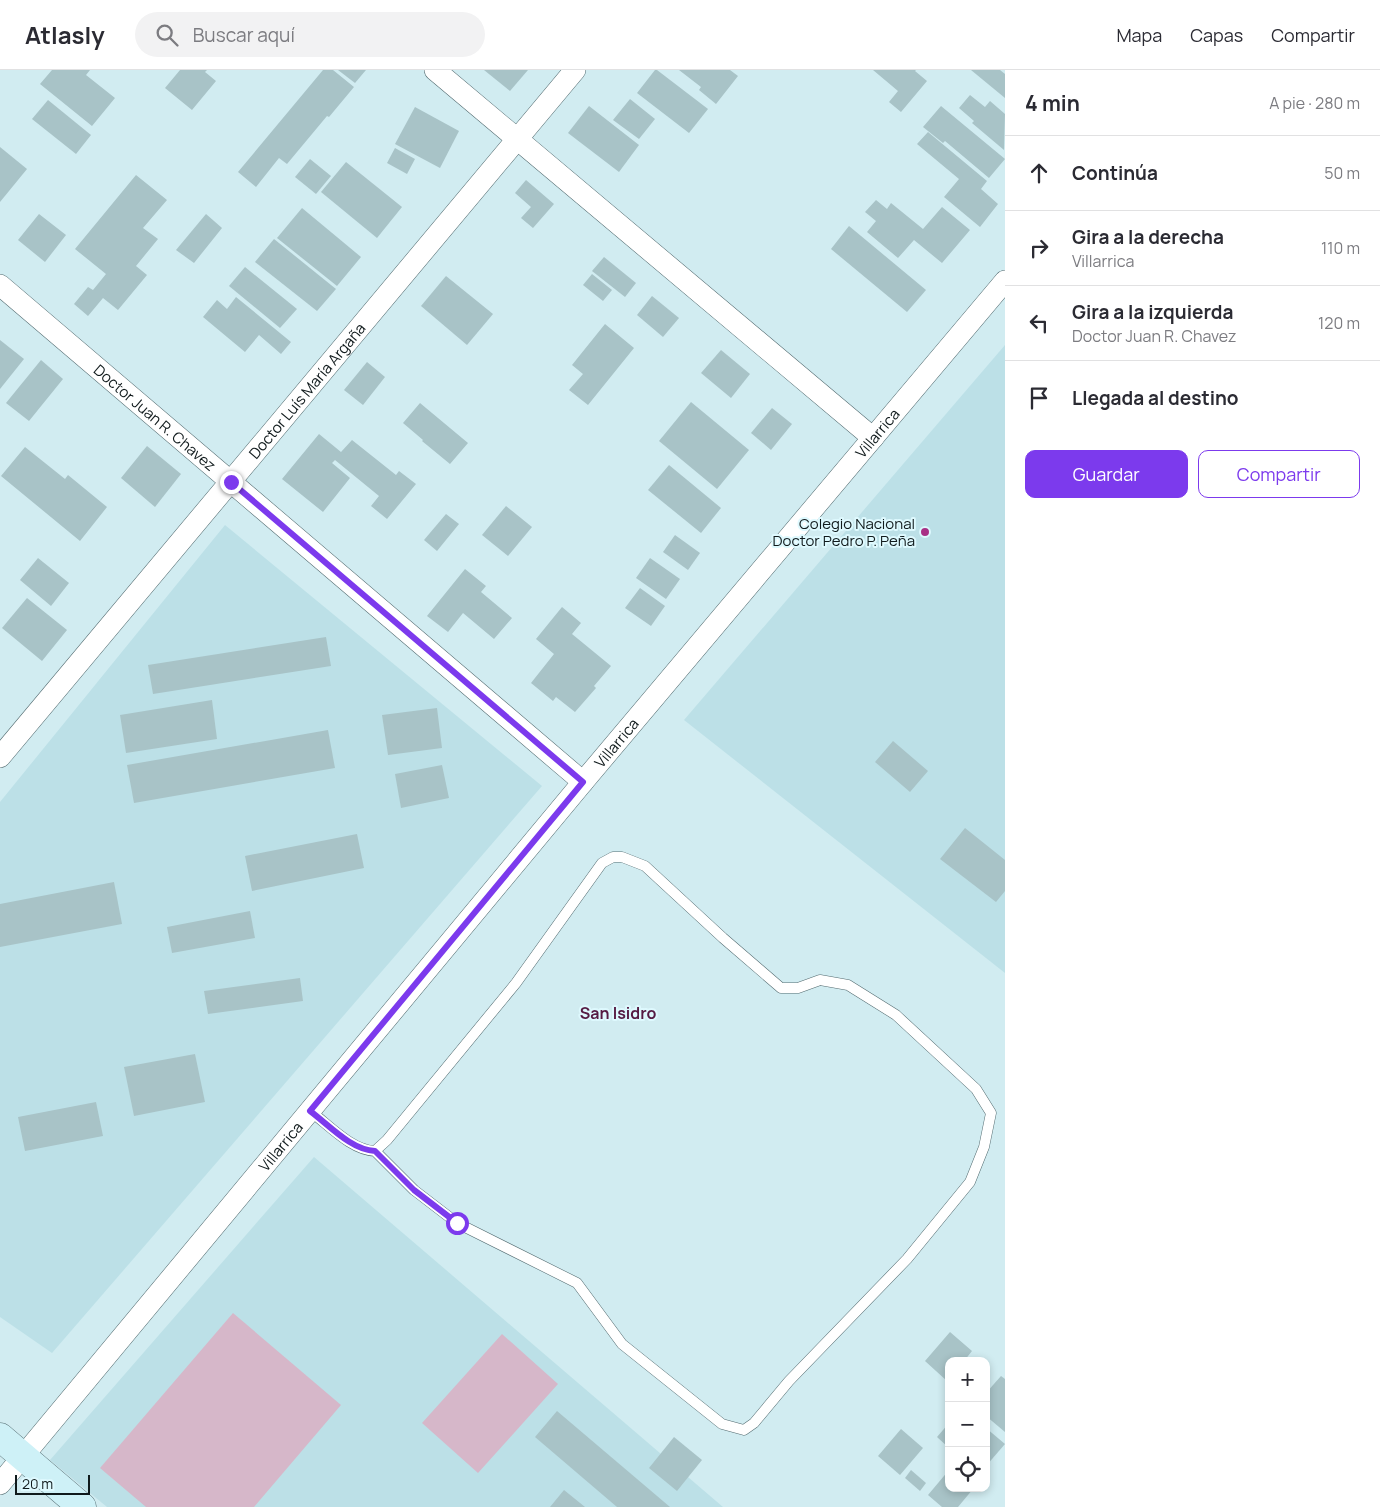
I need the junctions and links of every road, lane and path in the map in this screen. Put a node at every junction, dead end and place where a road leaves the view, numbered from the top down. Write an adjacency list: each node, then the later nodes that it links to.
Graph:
1 (436, 70): 3 (street)
2 (575, 70): 3 (street, Doctor Luís María Argaña)
3 (517, 139): 6 (street); 7 (street, Doctor Luís María Argaña)
4 (1005, 281): 6 (street, Villarrica)
5 (0, 285): 7 (street, Doctor Juan R. Chavez)
6 (873, 438): 9 (street, Villarrica)
7 (231, 482): 8 (street, Doctor Luís María Argaña); 9 (street, Doctor Juan R. Chavez)
8 (0, 757)
9 (583, 782): 10 (street, Villarrica)
10 (310, 1111): 11 (lane); 13 (street, Villarrica)
11 (375, 1151): 11 (lane)
12 (0, 1438): 13 (street)
13 (23, 1457): 14 (street, Villarrica); 15 (street)
14 (0, 1484)
15 (82, 1507)

